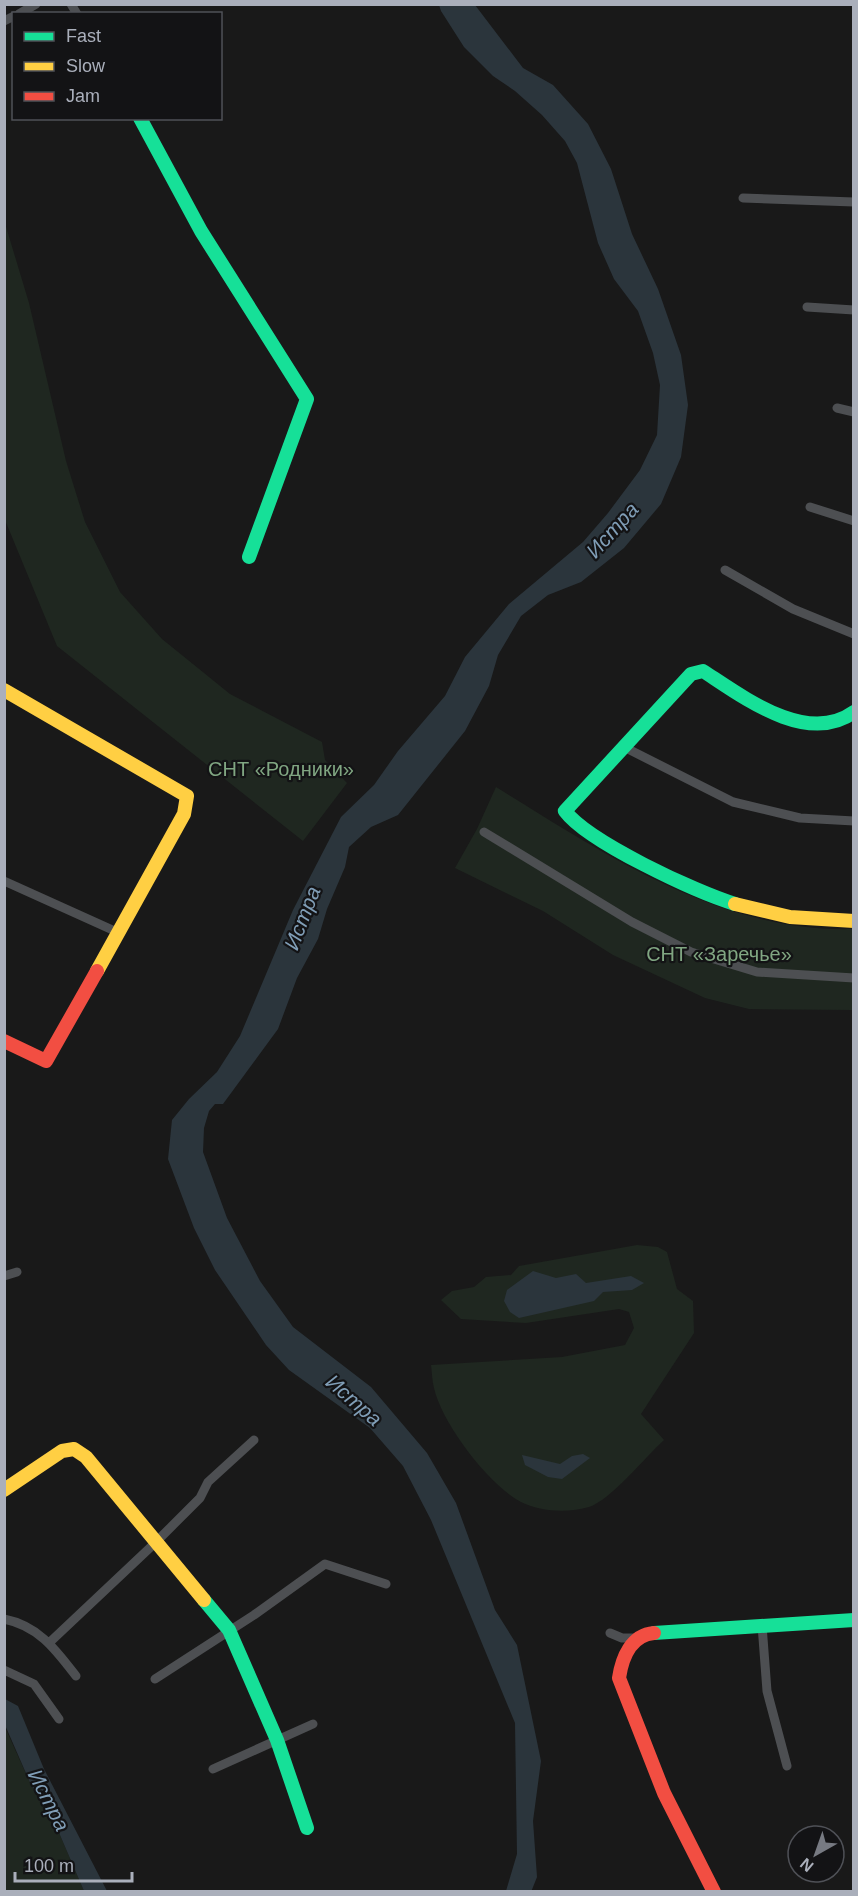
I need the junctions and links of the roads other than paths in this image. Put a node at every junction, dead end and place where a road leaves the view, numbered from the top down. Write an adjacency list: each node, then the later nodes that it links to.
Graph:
1 (36, 4): 2 (street)
2 (22, 12)
3 (141, 120): 12 (street)
4 (743, 198): 5 (street)
5 (854, 202)
6 (807, 308): 7 (street)
7 (854, 310)
8 (837, 408): 9 (street)
9 (854, 412)
10 (810, 507): 11 (street)
11 (854, 521)
12 (249, 557)
13 (725, 570): 14 (street)
14 (854, 634)
15 (4, 690): 22 (street)
16 (854, 712): 17 (street)
17 (624, 747): 18 (street); 21 (street)
18 (854, 821)
19 (484, 832): 23 (street)
20 (4, 881): 22 (street)
21 (854, 921)
22 (117, 932): 24 (street)
23 (854, 978)
24 (4, 1041)
25 (17, 1272): 26 (street)
26 (4, 1276)
27 (254, 1440): 29 (street)
28 (4, 1490): 29 (street)
29 (155, 1543): 34 (street); 37 (street)
30 (386, 1584): 34 (street)
31 (4, 1618): 37 (street)
32 (854, 1620): 33 (street)
33 (762, 1625): 36 (street); 44 (street)
34 (229, 1630): 40 (street); 43 (street)
35 (610, 1633): 36 (street)
36 (637, 1638): 47 (street)
37 (50, 1642): 39 (street)
38 (4, 1670): 41 (street)
39 (76, 1676)
40 (156, 1679)
41 (59, 1719)
42 (313, 1724): 43 (street)
43 (277, 1740): 45 (street); 46 (street)
44 (787, 1766)
45 (213, 1770)
46 (307, 1828)
47 (714, 1892)

